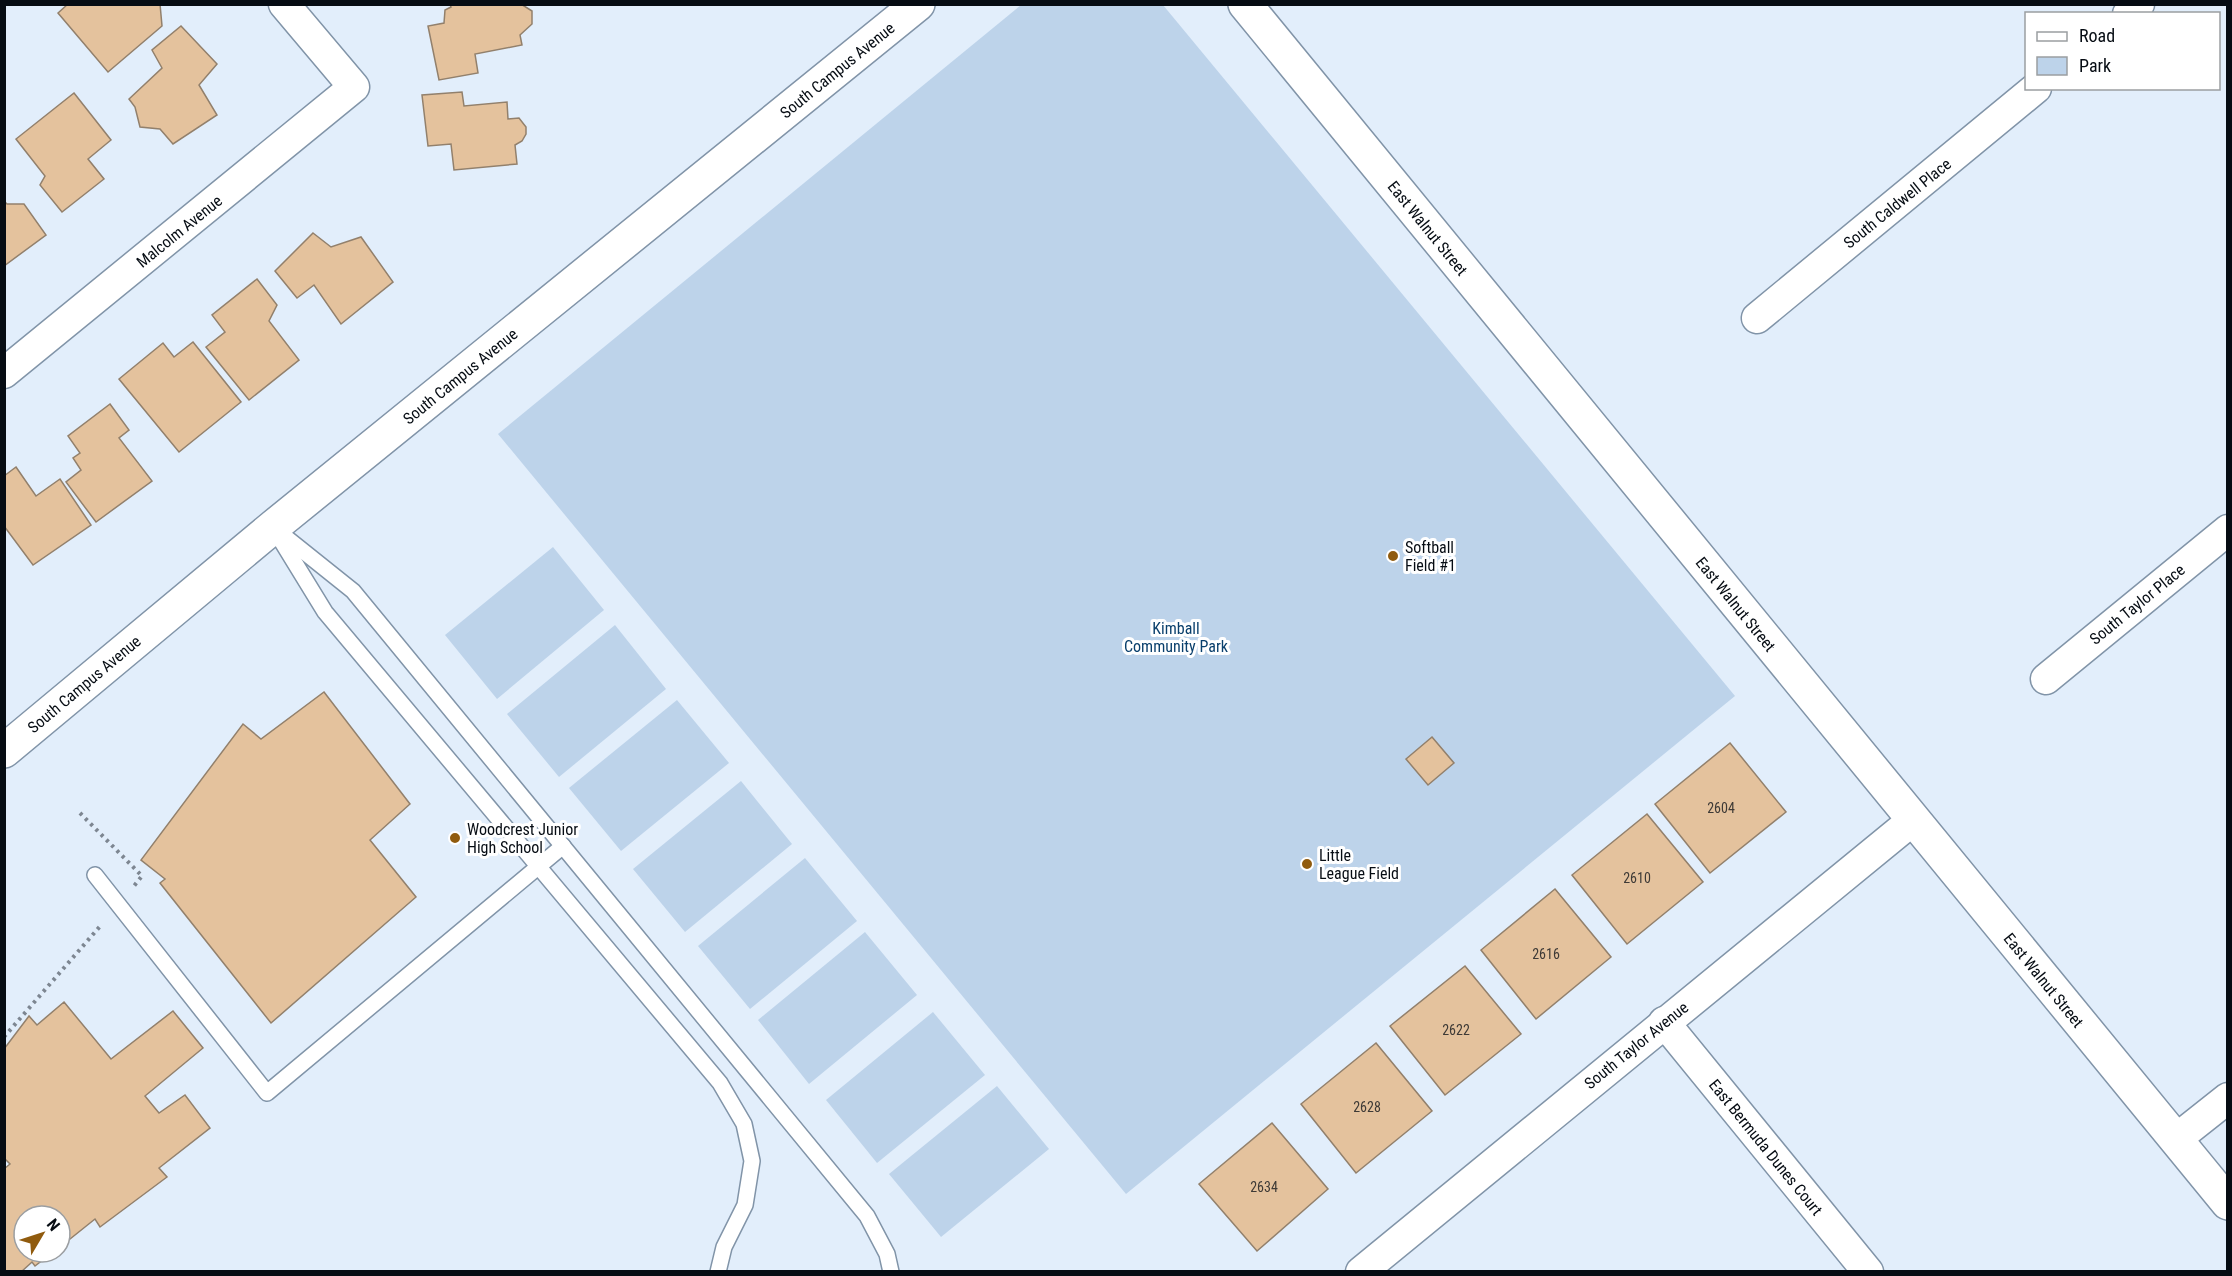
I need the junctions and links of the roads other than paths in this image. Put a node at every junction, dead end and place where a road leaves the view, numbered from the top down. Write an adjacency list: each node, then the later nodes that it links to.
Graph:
1 (284, 4): 6 (street, Malcolm Avenue)
2 (918, 4): 7 (street, South Campus Avenue)
3 (1245, 4): 11 (street, East Walnut Street)
4 (2035, 90): 5 (street, South Caldwell Place)
5 (1757, 318)
6 (4, 373)
7 (273, 527): 10 (street, South Campus Avenue); 12 (lane); 13 (lane)
8 (2228, 530): 9 (street, South Taylor Place)
9 (2046, 679)
10 (4, 751)
11 (1913, 820): 15 (street, South Taylor Avenue); 17 (street, East Walnut Street)
12 (562, 846): 13 (lane); 20 (lane)
13 (538, 866): 14 (lane); 19 (lane)
14 (95, 875)
15 (1664, 1022): 21 (street, South Taylor Avenue); 22 (street, East Bermuda Dunes Court)
16 (2228, 1098): 17 (street)
17 (2175, 1140): 18 (street, East Walnut Street)
18 (2228, 1203)
19 (718, 1272)
20 (891, 1272)
21 (1361, 1272)
22 (1868, 1272)

